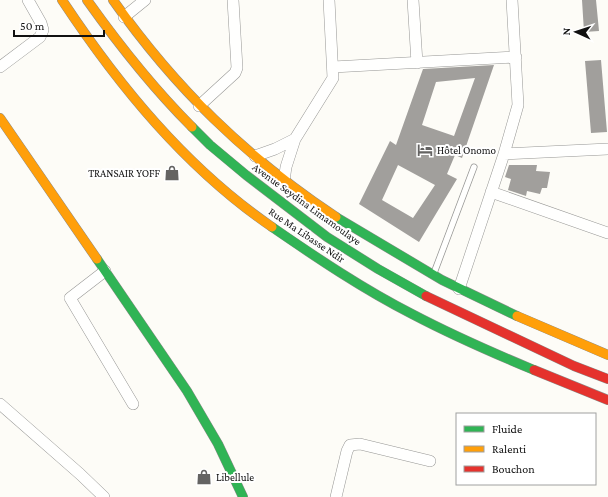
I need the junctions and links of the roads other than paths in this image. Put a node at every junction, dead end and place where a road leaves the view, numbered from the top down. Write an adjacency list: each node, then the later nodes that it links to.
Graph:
1 (28, 0): 13 (street)
2 (62, 0): 30 (main road, Rue Ma Libasse Ndir)
3 (87, 0): 29 (main road, Avenue Seydina Limamoulaye)
4 (113, 0): 10 (main road, Avenue Seydina Limamoulaye)
5 (145, 0): 10 (street)
6 (233, 0): 15 (street)
7 (329, 0): 14 (street)
8 (413, 0): 12 (street)
9 (512, 0): 11 (street)
10 (124, 17): 15 (main road, Avenue Seydina Limamoulaye)
11 (516, 57): 12 (street); 19 (street)
12 (417, 62): 14 (street)
13 (0, 67)
14 (333, 67): 17 (street)
15 (199, 106): 20 (main road, Avenue Seydina Limamoulaye)
16 (0, 118): 25 (main road)
17 (295, 139): 20 (street); 22 (street)
18 (608, 149): 19 (street)
19 (504, 154): 23 (street)
20 (255, 156): 22 (main road, Avenue Seydina Limamoulaye)
21 (474, 167): 26 (lane)
22 (284, 181): 26 (main road, Avenue Seydina Limamoulaye)
23 (491, 192): 24 (street); 27 (street)
24 (608, 233)
25 (105, 271): 32 (street); 35 (main road)
26 (433, 275): 27 (main road, Avenue Seydina Limamoulaye)
27 (459, 289): 28 (main road, Avenue Seydina Limamoulaye)
28 (608, 355)
29 (608, 379)
30 (608, 400)
31 (0, 404): 34 (street)
32 (133, 404)
33 (430, 461): 36 (street)
34 (104, 497)
35 (243, 497)
36 (336, 497)

